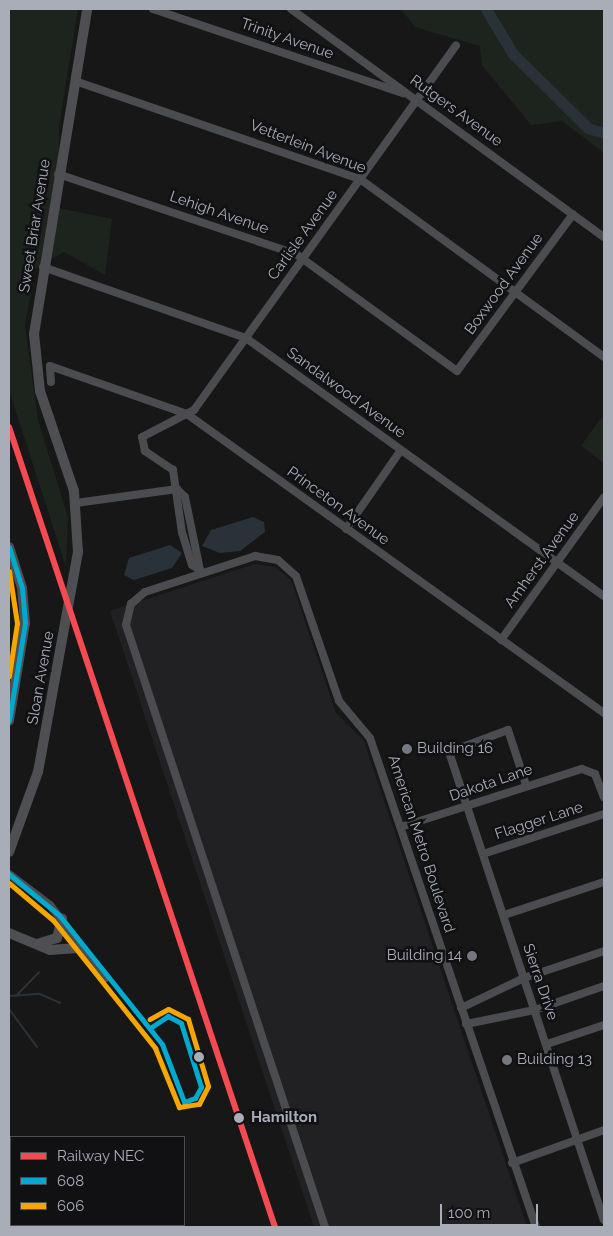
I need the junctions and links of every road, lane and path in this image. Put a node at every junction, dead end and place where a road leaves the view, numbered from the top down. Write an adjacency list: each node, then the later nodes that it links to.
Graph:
1 (87, 9): 5 (main road, Sweet Briar Avenue)
2 (153, 9): 6 (street, Trinity Avenue)
3 (291, 9): 6 (street, Rutgers Avenue)
4 (456, 45): 6 (street, Carlisle Avenue)
5 (75, 81): 7 (main road, Sweet Briar Avenue); 8 (street, Vetterlein Avenue)
6 (414, 98): 8 (street, Carlisle Avenue); 9 (street, Rutgers Avenue)
7 (58, 174): 11 (street, Lehigh Avenue); 12 (main road, Sweet Briar Avenue)
8 (360, 179): 11 (street, Carlisle Avenue); 13 (street, Vetterlein Avenue)
9 (573, 214): 10 (street, Rutgers Avenue); 13 (street, Boxwood Avenue)
10 (604, 237)
11 (303, 258): 14 (street, Carlisle Avenue); 16 (street, Lehigh Avenue)
12 (43, 267): 14 (street, Sandalwood Avenue); 22 (main road, Sweet Briar Avenue)
13 (515, 292): 15 (street, Vetterlein Avenue); 16 (street, Boxwood Avenue)
14 (246, 338): 18 (street, Carlisle Avenue); 19 (street, Sandalwood Avenue)
15 (604, 356)
16 (457, 371)
17 (52, 382): 18 (street, Princeton Avenue)
18 (186, 414): 20 (street); 23 (street, Princeton Avenue)
19 (401, 450): 23 (street); 25 (street, Sandalwood Avenue)
20 (177, 489): 22 (street); 26 (street)
21 (604, 497): 25 (street, Amherst Avenue)
22 (76, 503): 35 (main road, Sloan Avenue)
23 (346, 529): 28 (street, Princeton Avenue)
24 (9, 546): 30 (main road)
25 (557, 562): 27 (street, Sandalwood Avenue); 28 (street, Amherst Avenue)
26 (200, 570): 36 (street, American Metro Boulevard); 60 (street, American Metro Boulevard)
27 (604, 596)
28 (501, 640): 29 (street, Princeton Avenue)
29 (604, 713)
30 (9, 720)
31 (526, 785): 32 (street, Dakota Lane); 33 (street, Dakota Lane); 33 (street, Sierra Drive)
32 (604, 797)
33 (466, 807): 36 (street, Dakota Lane); 39 (street, Sierra Drive)
34 (604, 814): 39 (street, Flagger Lane)
35 (20, 827): 37 (main road); 38 (main road, Sloan Avenue)
36 (401, 827): 51 (street, American Metro Boulevard)
37 (9, 835)
38 (9, 852)
39 (483, 854): 42 (street, Sierra Drive)
40 (9, 874): 43 (street)
41 (604, 882): 42 (street)
42 (504, 915): 49 (street, Sierra Drive)
43 (62, 919): 45 (main road); 46 (street)
44 (9, 933): 45 (main road)
45 (33, 944): 46 (main road)
46 (81, 948): 48 (street)
47 (604, 951): 49 (street)
48 (106, 978)
49 (524, 978): 51 (street); 52 (street, Sierra Drive)
50 (604, 986): 52 (street)
51 (461, 1008): 53 (street, American Metro Boulevard)
52 (535, 1010): 53 (street); 55 (street, Sierra Drive)
53 (466, 1024): 58 (street, American Metro Boulevard)
54 (604, 1025): 55 (street)
55 (547, 1044): 57 (street, Sierra Drive)
56 (604, 1130): 57 (street)
57 (577, 1139): 58 (street); 59 (street, Sierra Drive)
58 (512, 1163): 61 (street, American Metro Boulevard)
59 (604, 1220)
60 (325, 1227)
61 (536, 1227)

